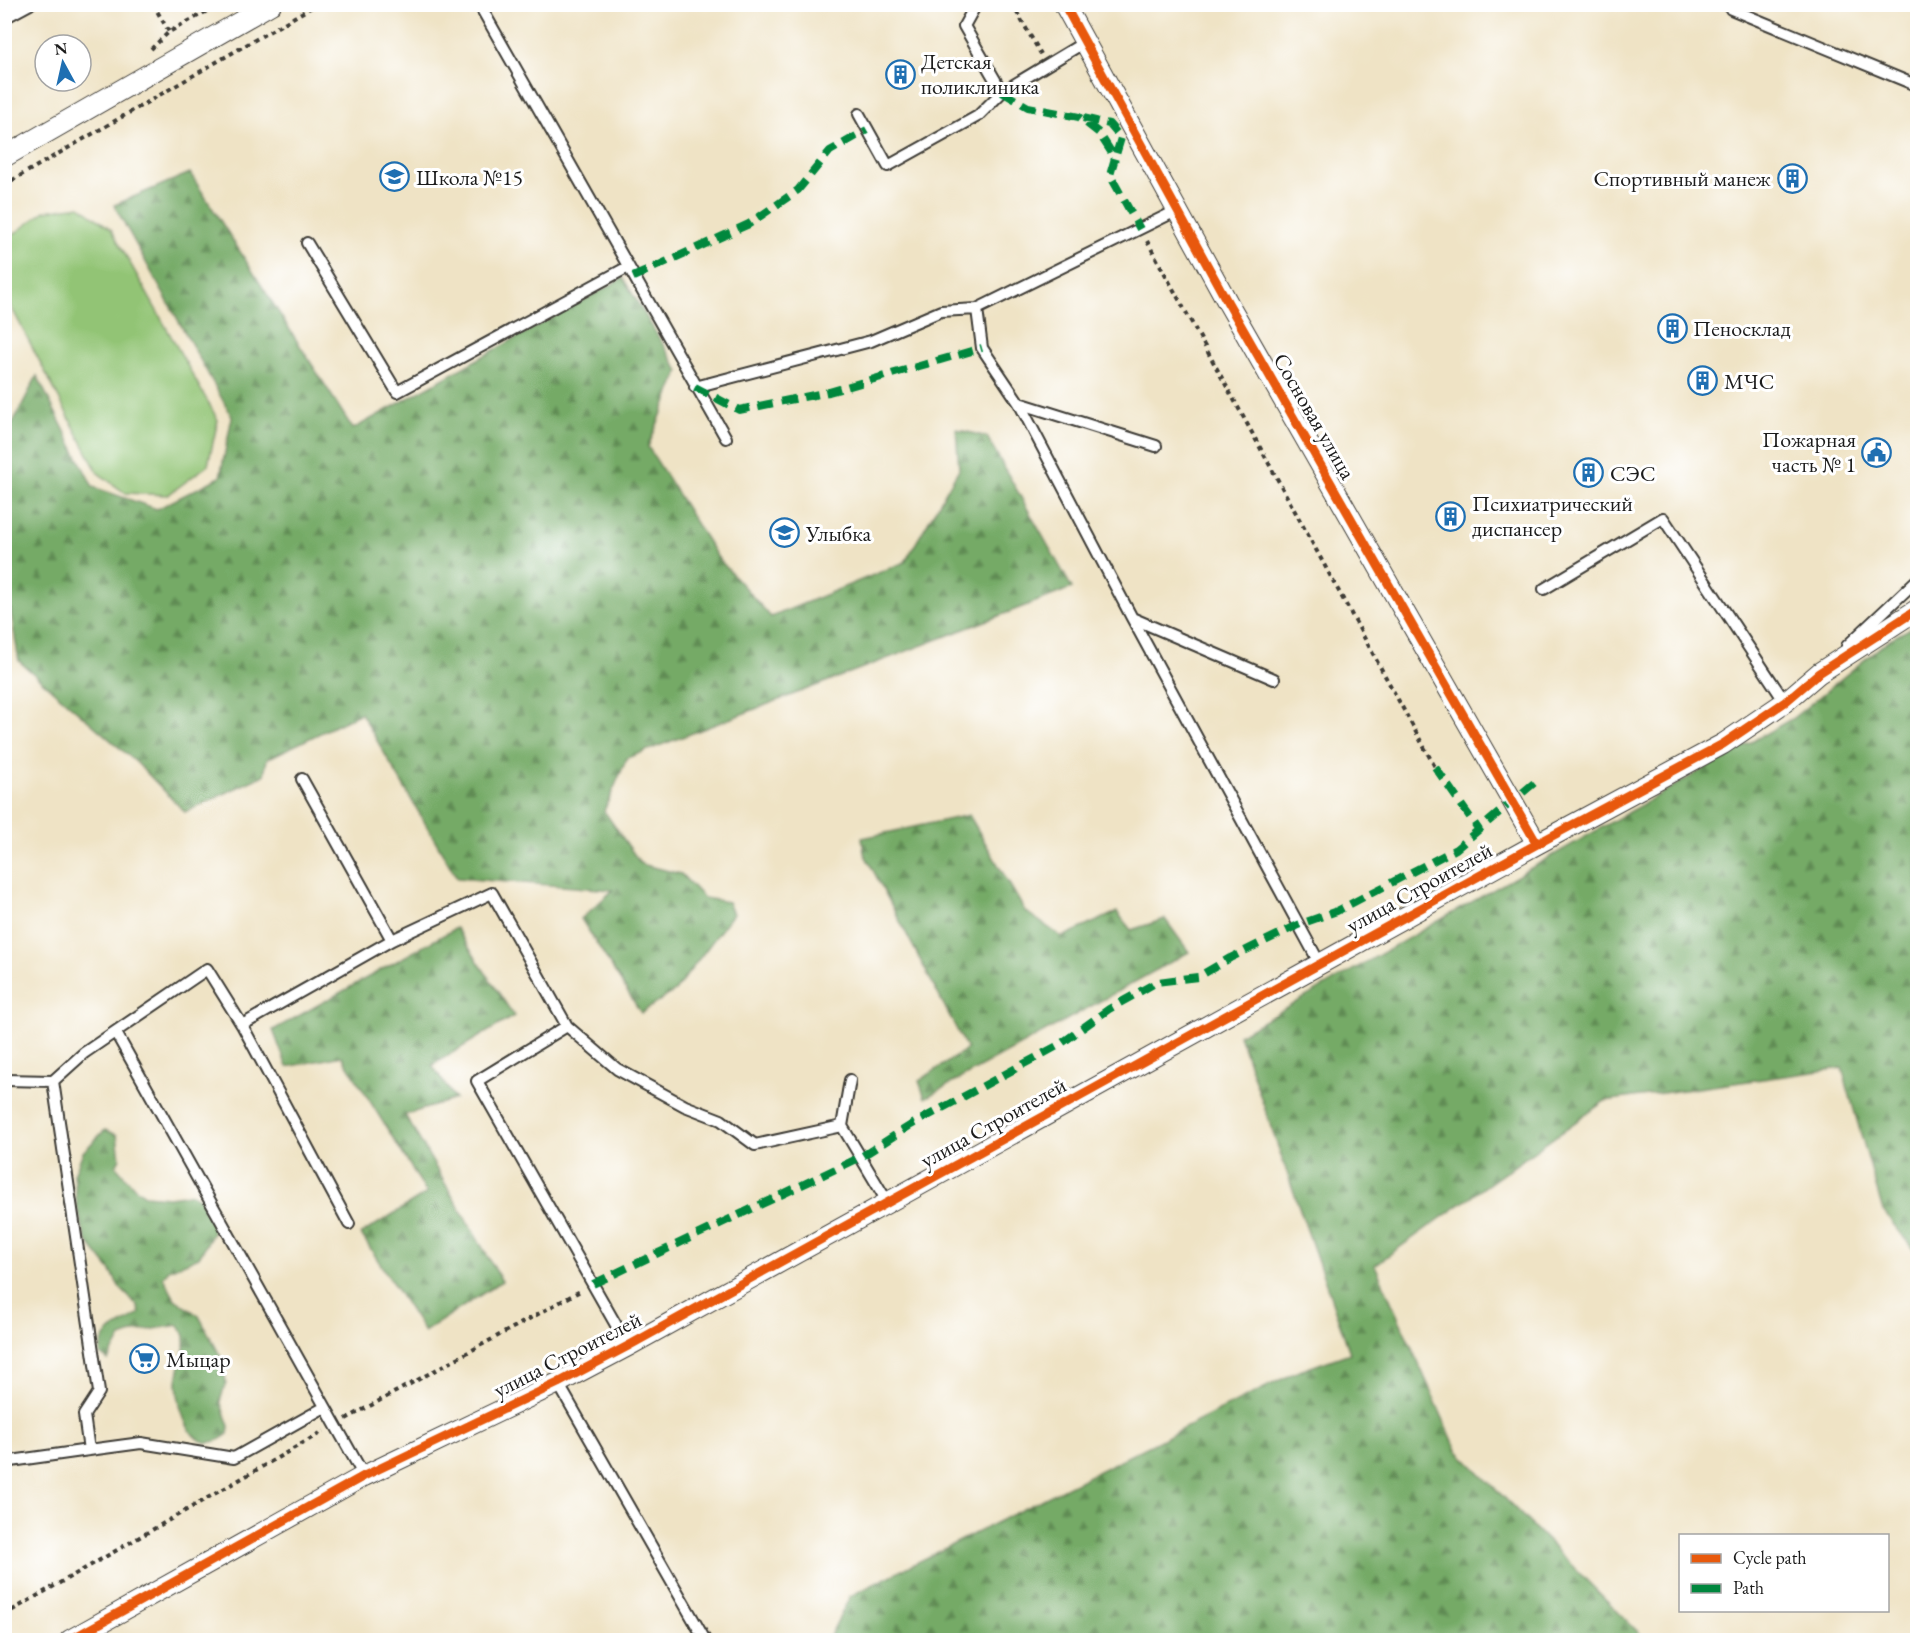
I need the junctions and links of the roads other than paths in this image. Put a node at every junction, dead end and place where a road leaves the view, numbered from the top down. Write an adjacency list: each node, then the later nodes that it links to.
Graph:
1 (30, 4): 7 (lane)
2 (272, 4): 12 (street)
3 (479, 4): 15 (lane)
4 (974, 4): 10 (lane)
5 (1064, 4): 8 (street, Сосновая улица)
6 (1731, 9): 9 (lane)
7 (4, 18)
8 (1085, 42): 10 (lane); 13 (street, Сосновая улица)
9 (1917, 86)
10 (1002, 92): 11 (lane)
11 (859, 114)
12 (4, 157)
13 (1178, 210): 16 (lane); 29 (street, Сосновая улица)
14 (307, 243): 15 (lane)
15 (628, 267): 17 (lane)
16 (977, 309): 17 (lane); 18 (lane)
17 (695, 387): 19 (lane)
18 (1019, 403): 20 (lane); 24 (lane)
19 (726, 438)
20 (1156, 446)
21 (1917, 579): 25 (lane)
22 (1544, 589): 27 (lane)
23 (1917, 609): 25 (street, улица Строителей)
24 (1132, 618): 26 (lane); 31 (lane)
25 (1819, 673): 27 (street, улица Строителей)
26 (1274, 679)
27 (1785, 702): 29 (street, улица Строителей)
28 (302, 779): 30 (lane)
29 (1537, 844): 31 (street, улица Строителей)
30 (392, 940): 32 (lane); 33 (lane)
31 (1320, 964): 39 (street, улица Строителей)
32 (243, 1025): 34 (lane); 40 (lane)
33 (567, 1026): 38 (lane); 41 (lane)
34 (116, 1033): 37 (lane); 43 (lane)
35 (4, 1080): 37 (lane)
36 (850, 1080): 38 (lane)
37 (53, 1081): 44 (lane)
38 (842, 1126): 39 (lane)
39 (888, 1203): 41 (street, улица Строителей)
40 (349, 1224)
41 (628, 1346): 42 (street, улица Строителей)
42 (558, 1383): 46 (street, улица Строителей); 48 (lane)
43 (326, 1407): 44 (lane); 46 (lane)
44 (89, 1450): 45 (lane)
45 (4, 1462)
46 (364, 1476): 47 (street, улица Строителей)
47 (70, 1641)
48 (705, 1641)

